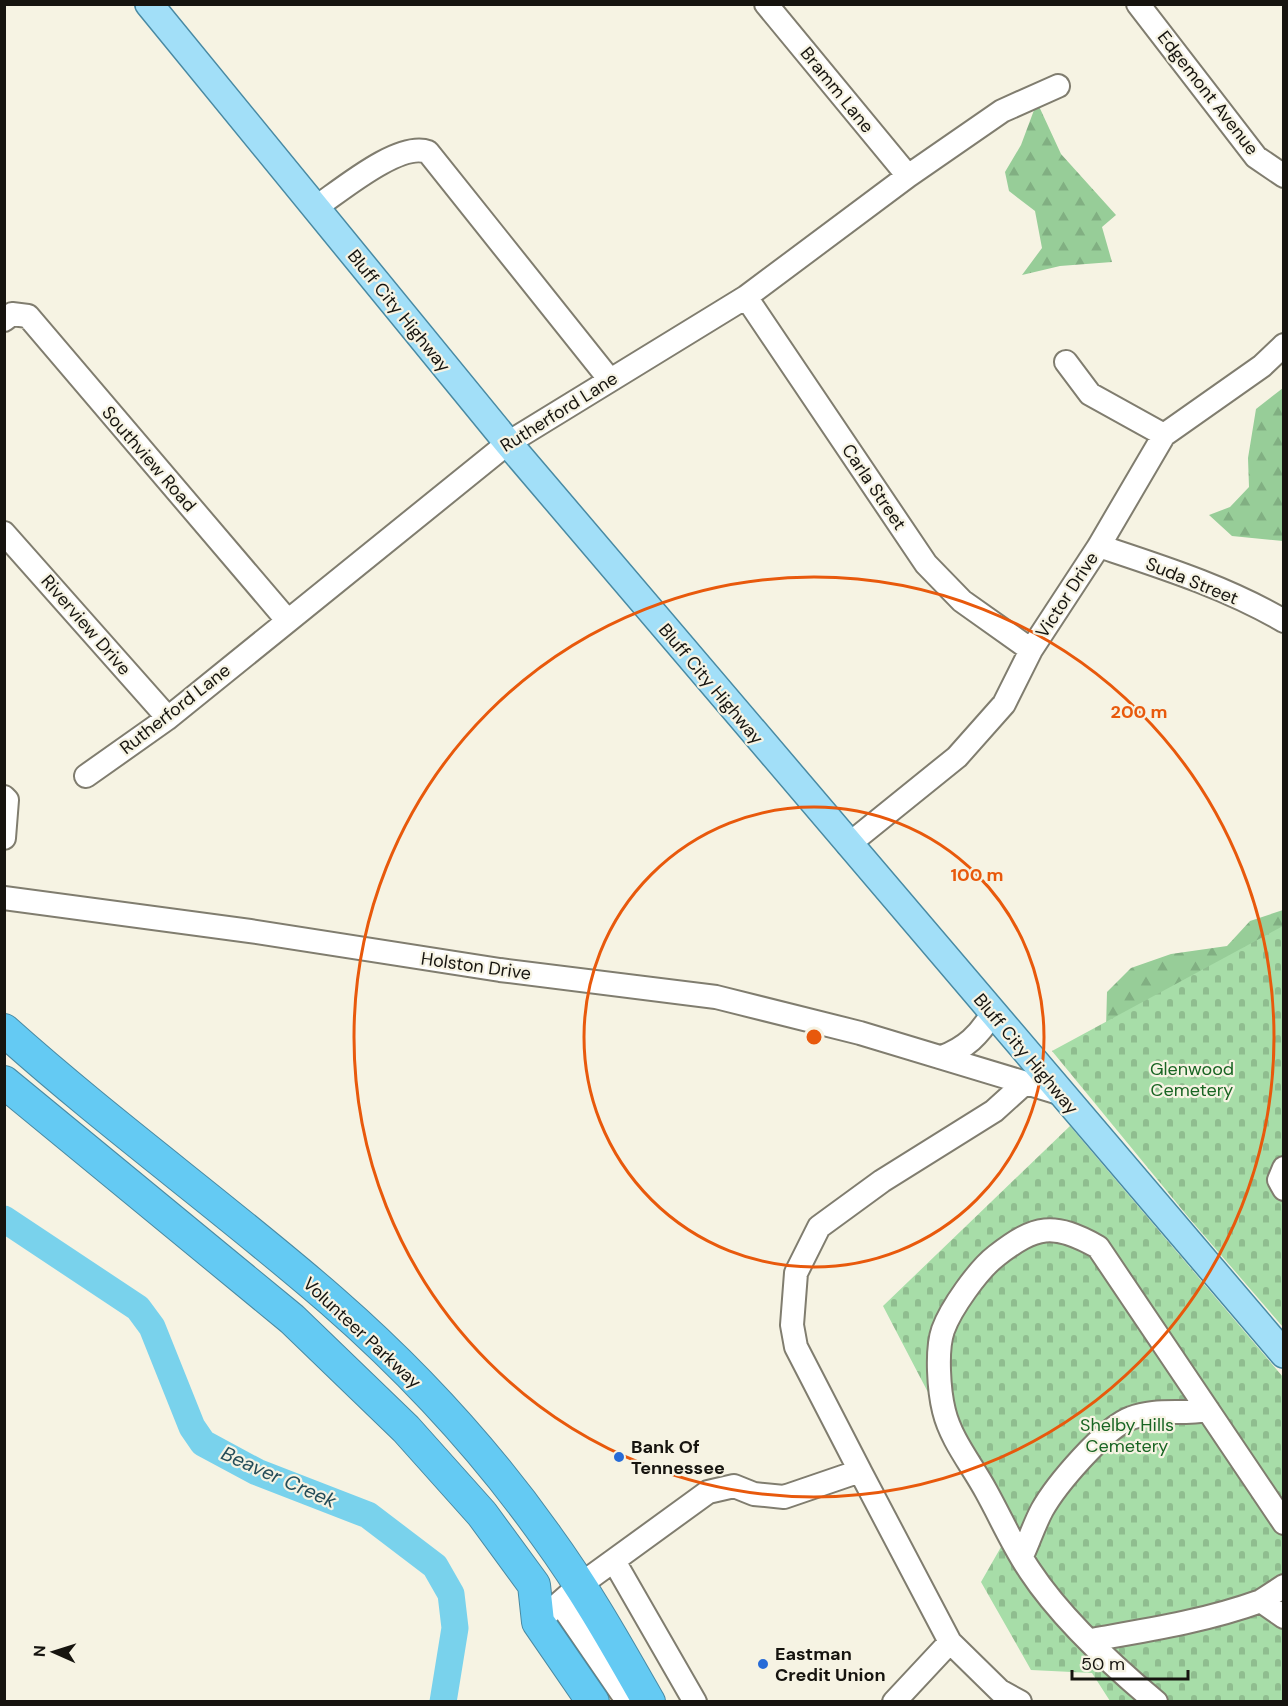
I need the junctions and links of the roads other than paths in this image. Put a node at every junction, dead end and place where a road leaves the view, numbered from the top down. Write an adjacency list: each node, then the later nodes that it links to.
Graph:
1 (149, 4): 7 (main road, Bluff City Highway)
2 (766, 4): 5 (street, Bramm Lane)
3 (1138, 4): 6 (street, Edgemont Avenue)
4 (1058, 86): 5 (street, Rutherford Lane)
5 (908, 176): 8 (street, Rutherford Lane)
6 (1284, 176)
7 (315, 208): 12 (street); 14 (main road, Bluff City Highway)
8 (746, 297): 12 (street, Rutherford Lane); 19 (street, Carla Street)
9 (4, 320): 17 (street, Southview Road)
10 (1284, 345): 13 (street, Victor Drive)
11 (1066, 362): 13 (street)
12 (610, 380): 14 (street, Rutherford Lane)
13 (1164, 435): 16 (street, Victor Drive)
14 (508, 443): 17 (street, Rutherford Lane); 24 (main road, Bluff City Highway)
15 (4, 533): 20 (street, Riverview Drive)
16 (1099, 546): 18 (street, Suda Street); 19 (street, Victor Drive)
17 (287, 620): 20 (street, Rutherford Lane)
18 (1284, 621)
19 (1031, 650): 24 (street, Victor Drive)
20 (168, 718): 21 (street, Rutherford Lane)
21 (86, 776)
22 (4, 797): 23 (street)
23 (4, 838)
24 (848, 845): 26 (main road, Bluff City Highway)
25 (4, 898): 28 (street, Holston Drive)
26 (992, 1014): 28 (street); 31 (main road, Bluff City Highway)
27 (4, 1030): 42 (highway, Volunteer Parkway)
28 (942, 1057): 30 (street, Holston Drive)
29 (4, 1082): 42 (highway, Volunteer Parkway)
30 (1025, 1083): 31 (street, Holston Drive); 36 (street)
31 (1059, 1093): 34 (main road, Bluff City Highway)
32 (1284, 1168): 33 (street)
33 (1284, 1189)
34 (1284, 1354)
35 (1208, 1410): 37 (street); 38 (street); 38 (street)
36 (860, 1471): 39 (street); 45 (street)
37 (1284, 1523)
38 (1022, 1556): 44 (street)
39 (614, 1561): 42 (street); 49 (street)
40 (1284, 1586): 41 (street)
41 (1261, 1601): 43 (street); 44 (street)
42 (559, 1603): 46 (highway, Volunteer Parkway); 47 (street); 48 (highway, Volunteer Parkway)
43 (1284, 1617)
44 (1091, 1640): 52 (street)
45 (950, 1642): 50 (street); 51 (street)
46 (593, 1701)
47 (632, 1701)
48 (649, 1701)
49 (694, 1701)
50 (894, 1701)
51 (1020, 1701)
52 (1156, 1701)

